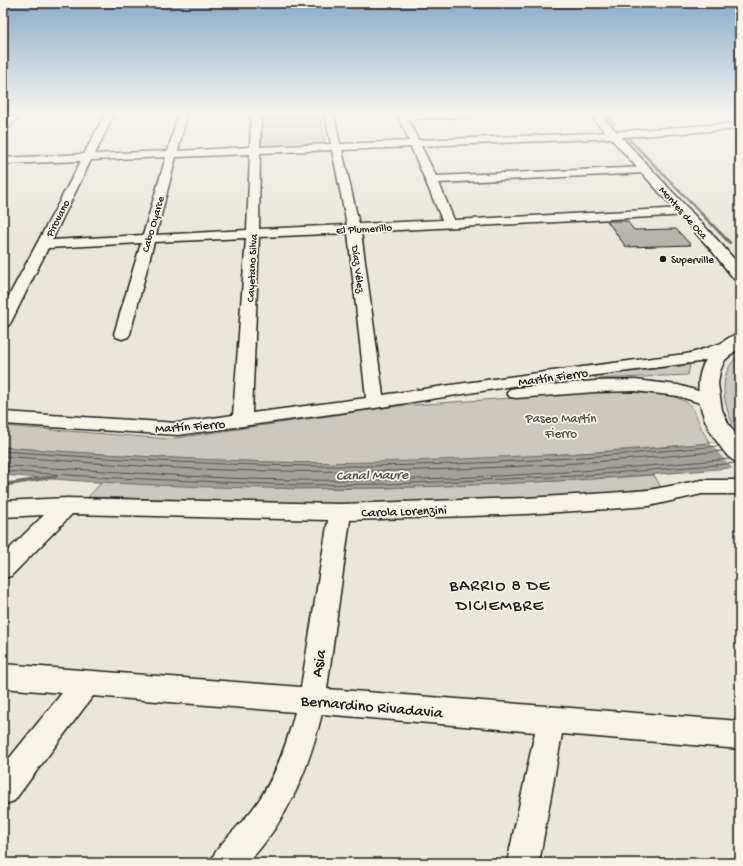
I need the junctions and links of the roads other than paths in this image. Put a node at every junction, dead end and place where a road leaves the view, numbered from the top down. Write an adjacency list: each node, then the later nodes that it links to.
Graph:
1 (160, 154): 7 (street)
2 (172, 154): 15 (street, Cabo Oyarce)
3 (255, 154): 14 (street, Cayetano Silva)
4 (339, 154): 13 (street, Díaz Vélez)
5 (420, 154): 10 (street)
6 (632, 154): 9 (main road, Montes de Oca)
7 (88, 157): 8 (street); 16 (street, Pirovano)
8 (3, 161)
9 (646, 170): 10 (street); 11 (main road, Montes de Oca)
10 (432, 180): 12 (street)
11 (685, 212): 12 (street, El Plumerillo); 17 (main road, Montes de Oca)
12 (450, 224): 13 (street, El Plumerillo)
13 (354, 228): 14 (street, El Plumerillo); 22 (street, Díaz Vélez)
14 (253, 234): 15 (street, El Plumerillo); 24 (street, Cayetano Silva)
15 (147, 239): 16 (street, El Plumerillo); 19 (street, Cabo Oyarce)
16 (44, 244): 18 (street, Pirovano)
17 (740, 276)
18 (3, 322)
19 (122, 334)
20 (735, 342): 21 (main road); 22 (street, Martín Fierro)
21 (709, 400): 22 (street, Martín Fierro); 25 (main road)
22 (375, 402): 24 (street, Martín Fierro)
23 (3, 418): 24 (street, Martín Fierro)
24 (242, 421)
25 (734, 448)
26 (740, 487): 29 (street, Carola Lorenzini)
27 (67, 506): 28 (street, Carola Lorenzini); 29 (street, Carola Lorenzini); 30 (street)
28 (3, 509)
29 (340, 512): 33 (street, Asia)
30 (3, 569)
31 (3, 676): 32 (street, Bernardino Rivadavia)
32 (86, 683): 33 (street, Bernardino Rivadavia); 36 (street)
33 (312, 701): 34 (street, Bernardino Rivadavia); 37 (street, Asia)
34 (551, 720): 35 (street, Bernardino Rivadavia); 38 (street)
35 (740, 735)
36 (3, 790)
37 (226, 863)
38 (523, 863)

